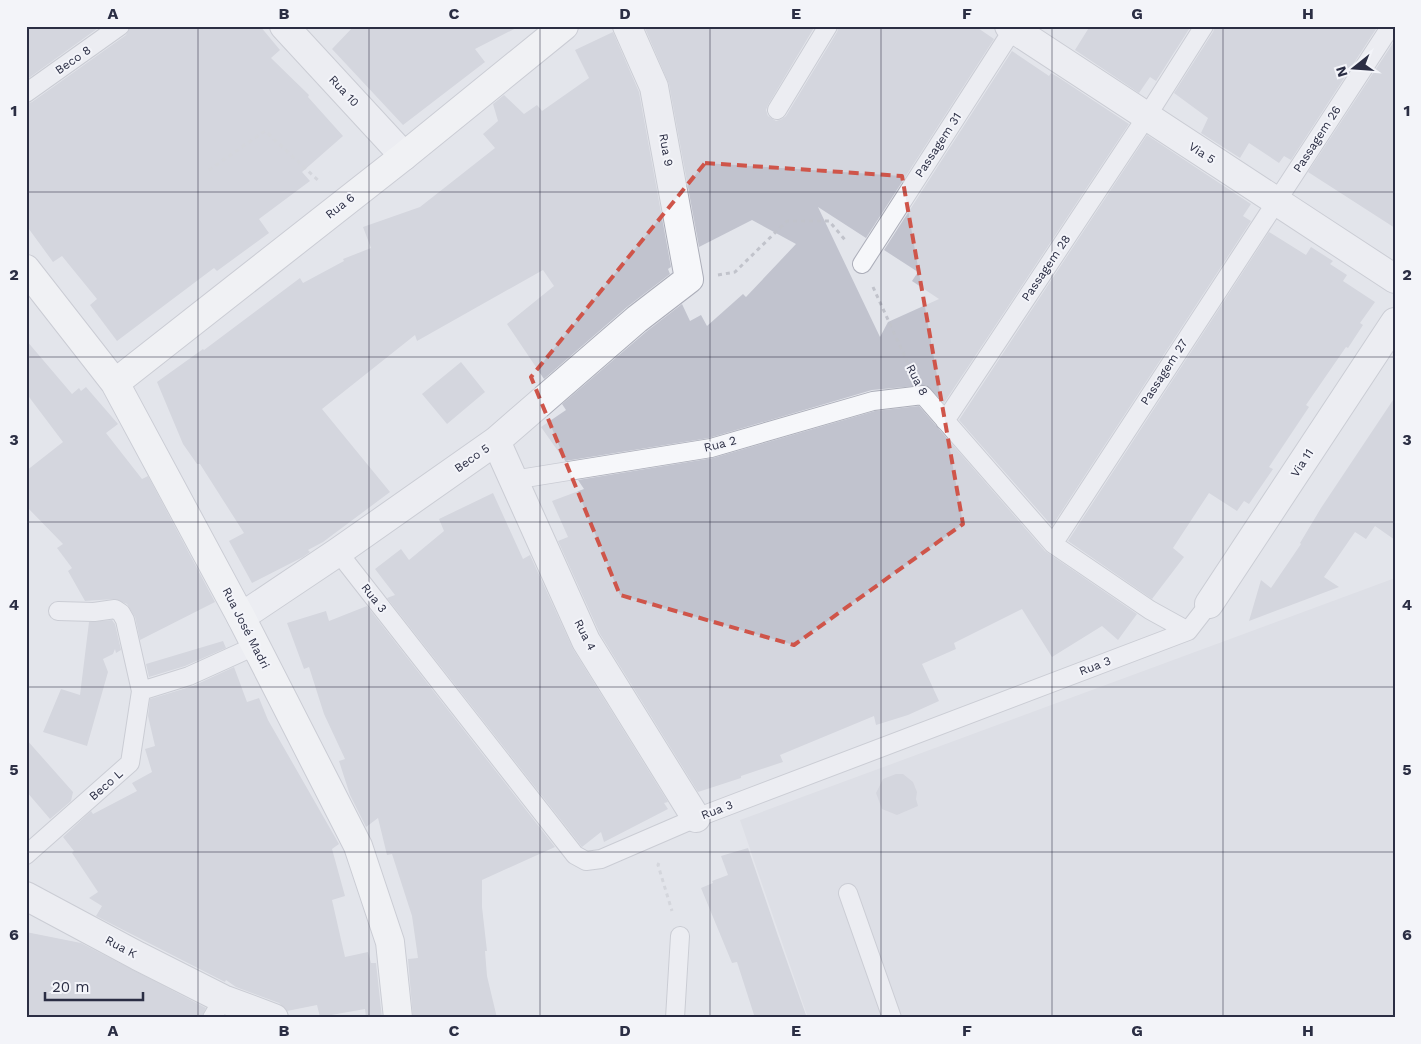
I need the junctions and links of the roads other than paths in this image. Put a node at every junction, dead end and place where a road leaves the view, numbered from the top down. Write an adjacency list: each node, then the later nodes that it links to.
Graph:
1 (120, 26): 9 (lane, Beco 8)
2 (284, 26): 12 (street, Rua 10)
3 (564, 26): 12 (street, Rua 6)
4 (627, 26): 15 (street, Rua 9)
5 (828, 26): 10 (lane)
6 (1204, 26): 11 (lane, Passagem 28)
7 (1391, 26): 13 (lane, Passagem 26)
8 (1012, 27): 11 (street, Via 5); 14 (lane, Passagem 31)
9 (26, 93)
10 (777, 110)
11 (1147, 116): 13 (street, Via 5); 21 (lane, Passagem 28)
12 (404, 156): 19 (street, Rua 6)
13 (1276, 201): 16 (street, Via 5); 24 (lane, Passagem 27)
14 (862, 264)
15 (689, 279): 22 (street, Beco 5)
16 (1395, 279)
17 (31, 285): 19 (street, Rua José Madri)
18 (1395, 322): 26 (street, Via 11)
19 (115, 383): 28 (street, Rua José Madri)
20 (923, 395): 21 (lane, Rua 8); 23 (lane, Rua 2)
21 (945, 421): 24 (lane, Rua 8)
22 (496, 441): 23 (street, Rua 4); 25 (street, Beco 5)
23 (513, 480): 32 (street, Rua 4)
24 (1053, 544): 29 (lane, Rua 8)
25 (338, 552): 28 (street, Beco 5); 32 (lane, Rua 3)
26 (1209, 604): 29 (lane)
27 (58, 611): 31 (lane, Beco L)
28 (241, 617): 30 (street, Rua José Madri)
29 (1188, 631): 32 (lane, Rua 3)
30 (255, 646): 31 (lane); 39 (street, Rua José Madri)
31 (141, 691): 33 (lane, Beco L)
32 (696, 818)
33 (26, 855)
34 (848, 893): 41 (lane)
35 (26, 896): 37 (street, Rua K)
36 (680, 936): 40 (lane)
37 (218, 1009): 38 (street, Rua K)
38 (274, 1018)
39 (398, 1018)
40 (675, 1018)
41 (892, 1018)

